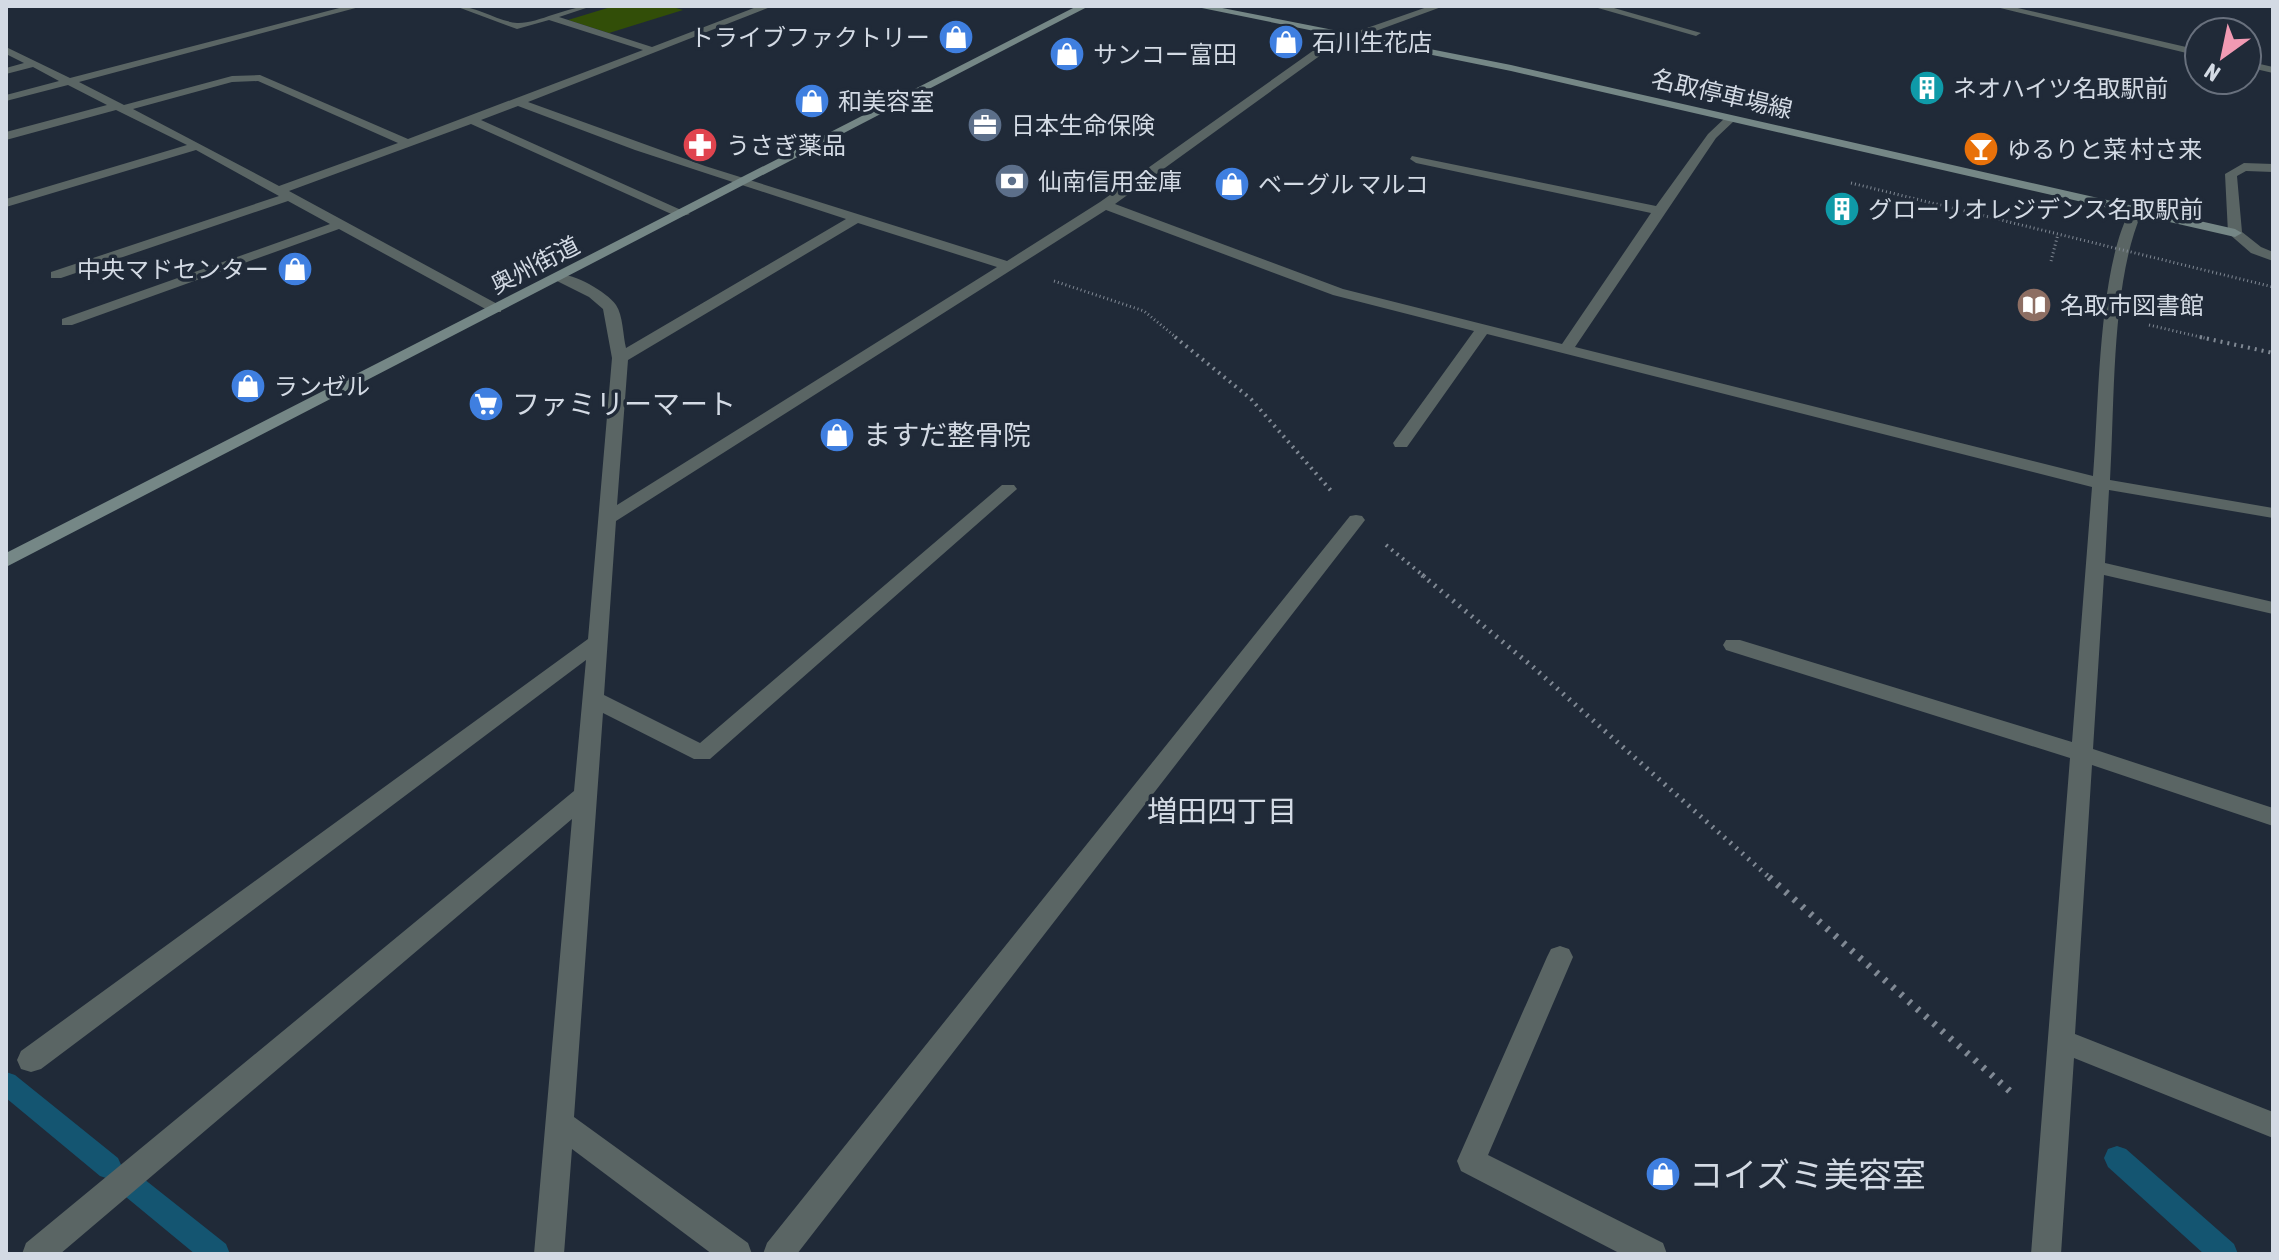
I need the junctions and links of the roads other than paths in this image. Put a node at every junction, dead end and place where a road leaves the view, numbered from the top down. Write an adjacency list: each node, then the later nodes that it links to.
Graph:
1 (358, 6): 18 (street)
2 (460, 6): 10 (street)
3 (587, 6): 10 (street)
4 (768, 6): 15 (street)
5 (1084, 6): 29 (main road, 奥州街道)
6 (1197, 6): 12 (main road, 名取停車場線)
7 (1439, 6): 12 (street)
8 (1596, 6): 11 (street)
9 (1997, 6): 13 (street)
10 (550, 17): 15 (street)
11 (1696, 33)
12 (1352, 35): 22 (main road, 名取停車場線); 32 (street)
13 (2183, 49)
14 (6, 50): 16 (street)
15 (652, 50): 20 (street)
16 (34, 64): 17 (street); 18 (street)
17 (6, 71)
18 (69, 82): 19 (street); 21 (street)
19 (6, 98)
20 (518, 102): 23 (street); 29 (street)
21 (120, 107): 24 (street); 25 (street); 26 (street)
22 (1730, 119): 33 (street); 34 (main road, 名取停車場線)
23 (471, 120): 25 (street); 35 (street)
24 (6, 136)
25 (408, 143): 30 (street)
26 (197, 146): 30 (street); 31 (street)
27 (1416, 159): 33 (street)
28 (2273, 168): 38 (street)
29 (741, 183): 35 (main road, 奥州街道); 36 (street)
30 (284, 193): 37 (street); 41 (street)
31 (6, 203)
32 (1105, 205): 40 (street); 45 (street)
33 (1659, 211): 46 (street)
34 (2136, 212): 38 (main road, 名取停車場線); 49 (street)
35 (683, 214): 42 (main road, 奥州街道)
36 (857, 218): 40 (street); 47 (street)
37 (338, 225): 43 (street); 44 (street)
38 (2235, 233): 39 (street)
39 (2273, 257)
40 (1009, 266): 52 (street)
41 (56, 275)
42 (560, 277): 43 (main road, 奥州街道); 47 (street)
43 (496, 309): 54 (main road, 奥州街道)
44 (67, 322)
45 (1484, 328): 46 (street); 48 (street)
46 (1566, 349): 49 (street)
47 (620, 358): 52 (street)
48 (1401, 443)
49 (2103, 484): 51 (street); 55 (street)
50 (1008, 489): 59 (street)
51 (2273, 513)
52 (607, 519): 57 (street)
53 (1356, 520): 71 (street)
54 (6, 561)
55 (2097, 567): 56 (street); 60 (street)
56 (2273, 608)
57 (597, 642): 59 (street); 65 (street)
58 (1733, 645): 60 (street)
59 (593, 699): 61 (street)
60 (2083, 754): 62 (street); 64 (street)
61 (585, 795): 66 (street); 68 (street)
62 (2273, 817)
63 (1560, 957): 72 (street)
64 (2062, 1041): 67 (street); 73 (street)
65 (31, 1060)
66 (559, 1123): 69 (street); 70 (street)
67 (2273, 1125)
68 (37, 1254)
69 (549, 1254)
70 (737, 1254)
71 (778, 1254)
72 (1652, 1254)
73 (2046, 1254)

